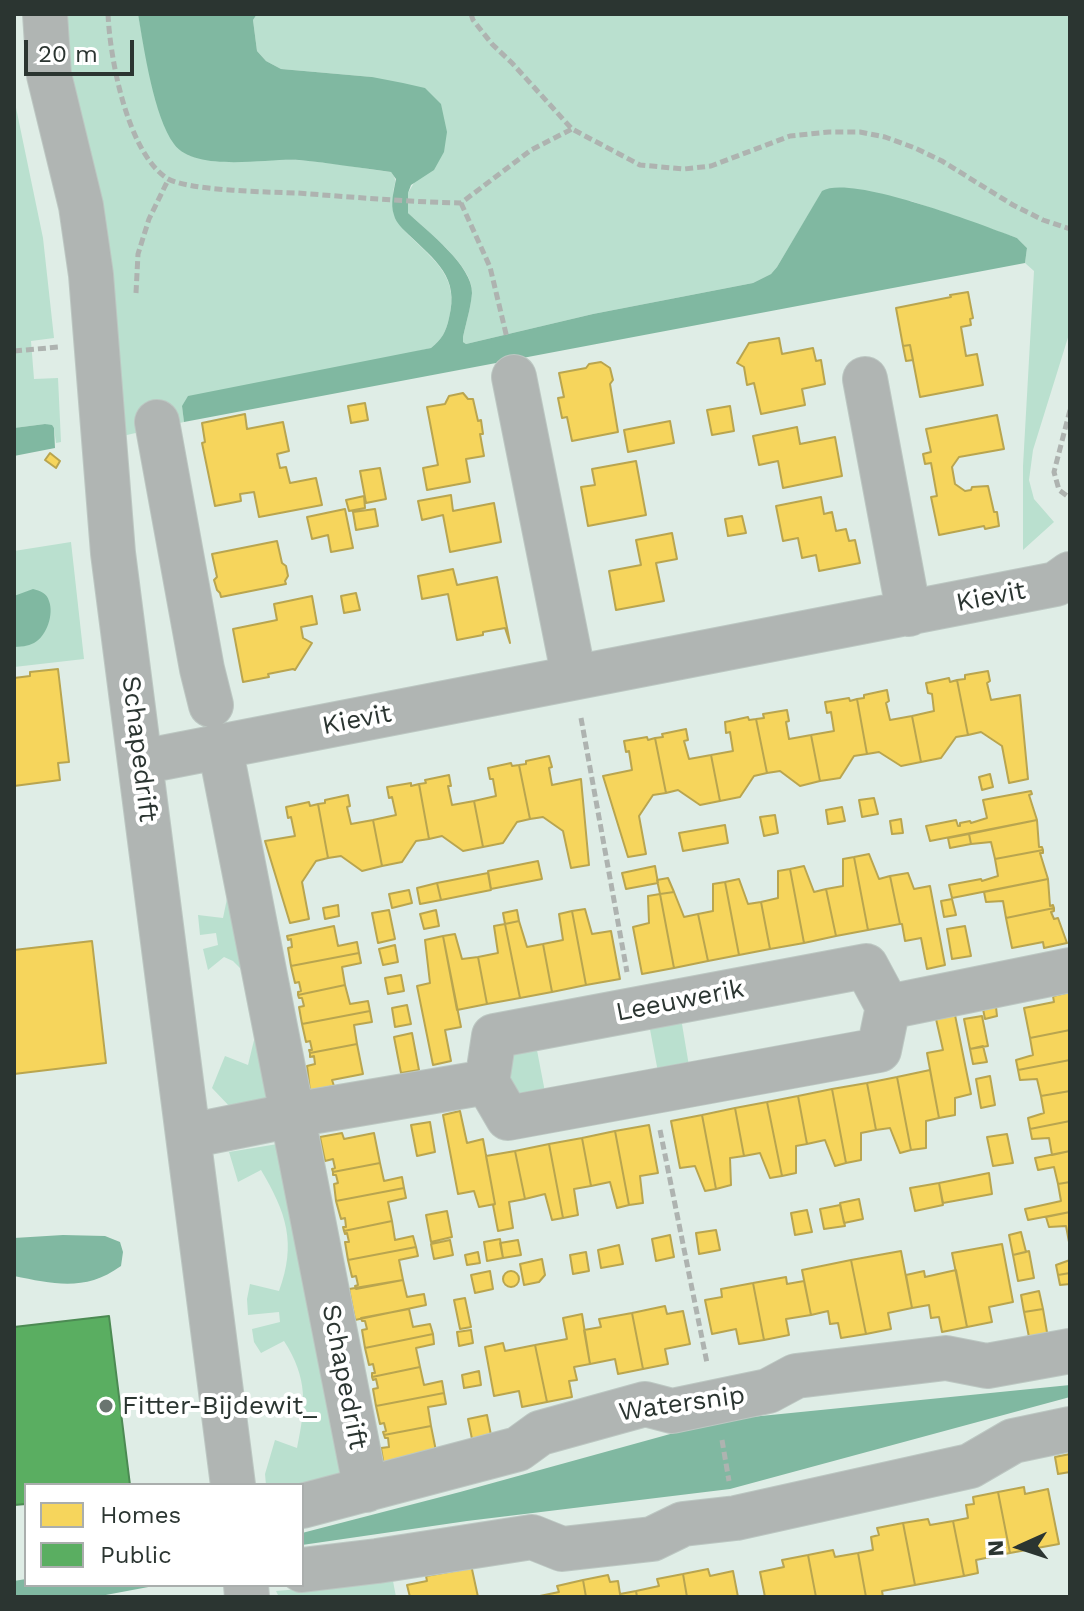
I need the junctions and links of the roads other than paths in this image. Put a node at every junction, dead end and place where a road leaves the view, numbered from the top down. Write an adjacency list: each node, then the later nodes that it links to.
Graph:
1 (45, 14): 6 (street, Schapedrift)
2 (514, 377): 9 (street)
3 (865, 379): 8 (street)
4 (157, 422): 5 (street, Schapedrift)
5 (179, 546): 6 (street); 10 (street, Schapedrift)
6 (113, 553): 11 (street, Schapedrift)
7 (1070, 574): 8 (street, Kievit)
8 (909, 614): 9 (street, Kievit)
9 (574, 677): 10 (street, Kievit)
10 (216, 726): 11 (street, Kievit); 15 (street, Schapedrift)
11 (141, 762): 16 (street, Schapedrift)
12 (1070, 970): 13 (street)
13 (888, 1007): 14 (street); 14 (street, Leeuwerik)
14 (487, 1082): 15 (street)
15 (293, 1115): 16 (street); 20 (street, Schapedrift)
16 (189, 1136): 19 (street, Schapedrift)
17 (1070, 1351): 20 (street, Watersnip)
18 (1070, 1429): 23 (street)
19 (233, 1483)
20 (366, 1490): 21 (street, Watersnip)
21 (304, 1506)
22 (304, 1570): 23 (street)
23 (380, 1579)

